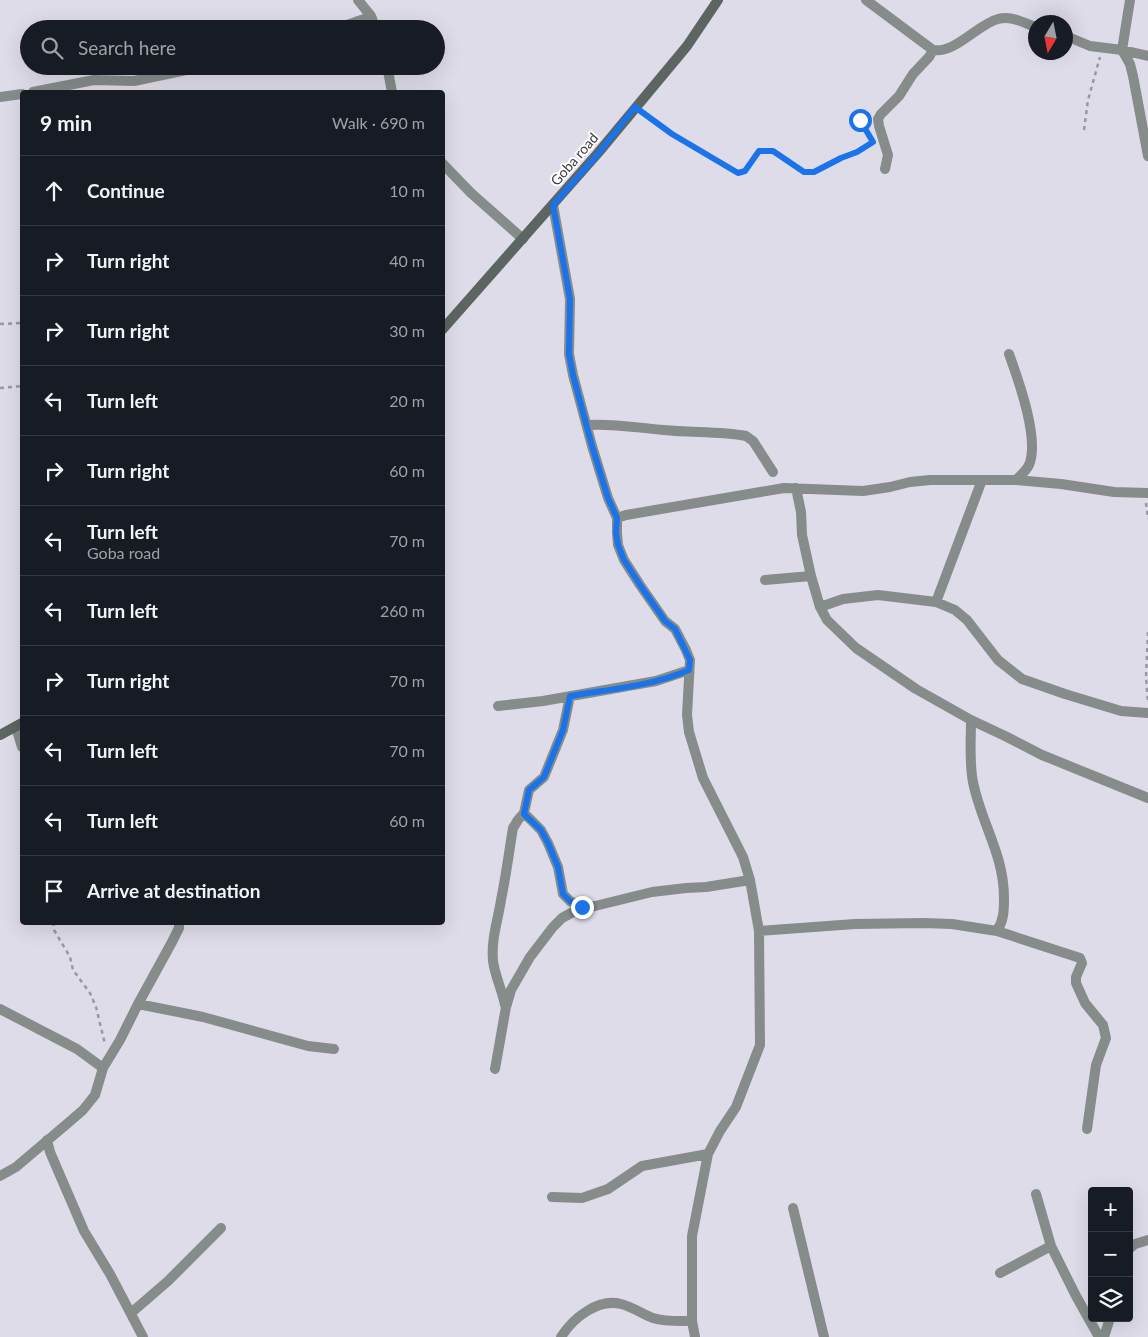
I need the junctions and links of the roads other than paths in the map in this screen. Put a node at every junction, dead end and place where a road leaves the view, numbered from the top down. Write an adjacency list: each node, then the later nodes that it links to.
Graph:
1 (358, 0): 5 (street)
2 (718, 0): 22 (main road, Goba road)
3 (866, 0): 10 (street)
4 (1130, 0): 11 (street)
5 (371, 16): 6 (street); 7 (street)
6 (362, 20)
7 (373, 20)
8 (1028, 24): 10 (street)
9 (1073, 39): 11 (street)
10 (933, 50): 21 (street)
11 (1122, 50): 12 (street); 19 (street)
12 (1148, 56)
13 (162, 75): 15 (street)
14 (389, 75): 16 (street)
15 (43, 90)
16 (392, 90)
17 (20, 94): 18 (street)
18 (0, 97)
19 (1148, 156)
20 (445, 166): 23 (street)
21 (885, 169)
22 (553, 205): 23 (main road, Goba road); 26 (street)
23 (523, 239): 24 (main road, Goba road)
24 (445, 327)
25 (1009, 354): 29 (street)
26 (587, 425): 27 (street); 32 (street)
27 (773, 472)
28 (982, 480): 29 (street); 30 (street); 35 (street)
29 (1016, 480): 31 (street)
30 (796, 488): 32 (street); 33 (street)
31 (1147, 494)
32 (617, 518): 37 (street)
33 (811, 576): 34 (street); 36 (street)
34 (766, 580)
35 (936, 602): 36 (street); 40 (street)
36 (820, 607): 41 (street)
37 (689, 670): 38 (street); 46 (street)
38 (570, 696): 39 (street); 45 (street)
39 (498, 706)
40 (1148, 713)
41 (971, 720): 44 (street); 50 (street)
42 (19, 725): 43 (main road)
43 (0, 735)
44 (1148, 798)
45 (524, 814): 47 (street); 52 (street)
46 (750, 880): 47 (street); 49 (street)
47 (582, 907): 52 (street)
48 (179, 925): 51 (street)
49 (759, 931): 50 (street); 59 (street)
50 (998, 931): 57 (street)
51 (138, 1004): 54 (street); 55 (street)
52 (506, 1007): 56 (street)
53 (0, 1009): 55 (street)
54 (334, 1048)
55 (105, 1064): 58 (street)
56 (495, 1068)
57 (1087, 1129)
58 (47, 1140): 60 (street); 69 (street)
59 (708, 1154): 62 (street); 70 (street)
60 (0, 1176)
61 (1036, 1194): 66 (street)
62 (552, 1197)
63 (793, 1208): 75 (street)
64 (221, 1228): 69 (street)
65 (1148, 1240): 67 (street)
66 (1051, 1246): 68 (street); 76 (street)
67 (1133, 1246)
68 (1000, 1273)
69 (131, 1312): 72 (street)
70 (692, 1321): 73 (street); 74 (street)
71 (1109, 1322): 77 (street)
72 (143, 1337)
73 (561, 1337)
74 (695, 1337)
75 (824, 1337)
76 (1099, 1337)
77 (1104, 1337)

